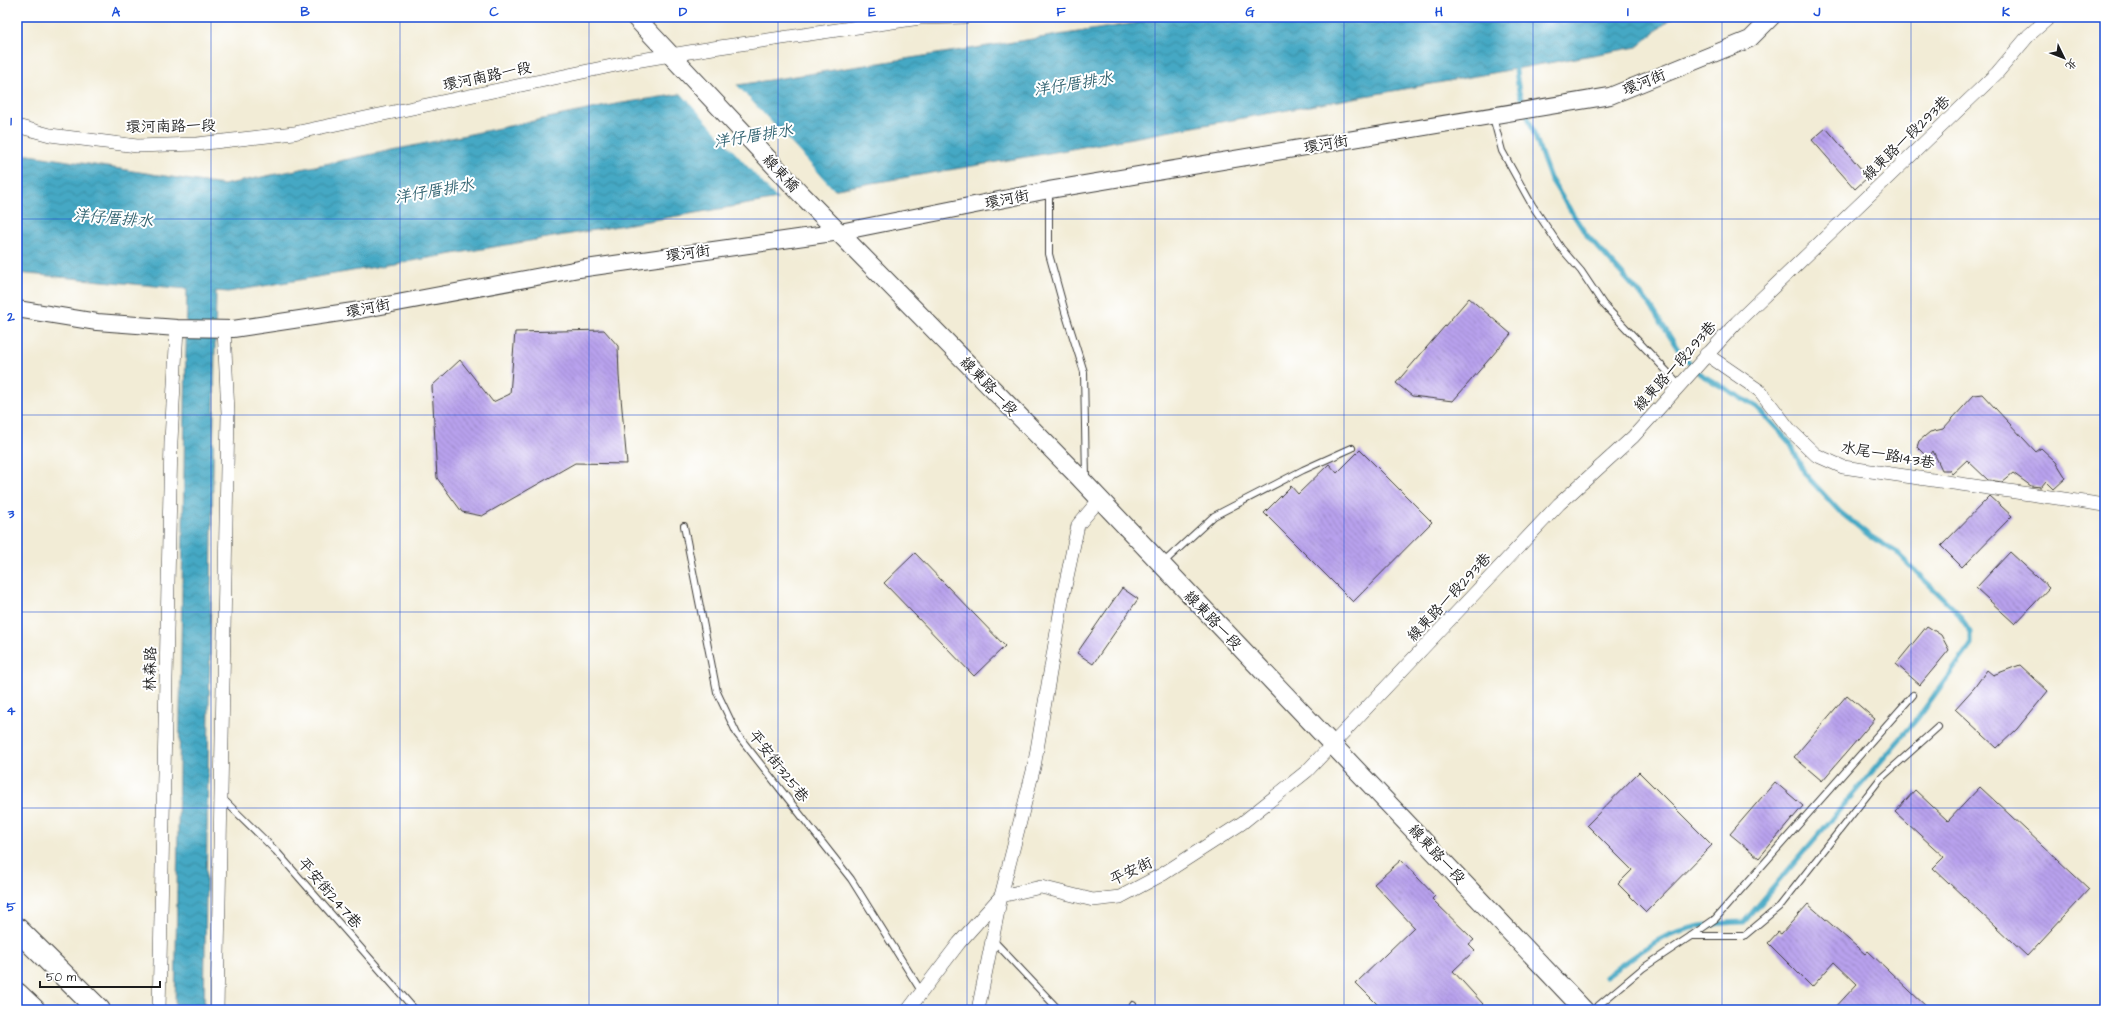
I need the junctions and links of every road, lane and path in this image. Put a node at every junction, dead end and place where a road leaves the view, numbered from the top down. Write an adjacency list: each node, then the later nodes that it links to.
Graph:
1 (635, 17): 6 (main road)
2 (965, 17): 5 (street, 環河南路一段)
3 (1772, 17): 7 (street, 環河街)
4 (2050, 17): 14 (street, 線東路一段293巷)
5 (945, 18): 6 (street, 環河南路一段)
6 (671, 56): 8 (street, 環河南路一段); 10 (main road, 線東橋)
7 (1492, 116): 9 (street, 環河街); 15 (lane)
8 (17, 126)
9 (1049, 190): 10 (street, 環河街); 17 (lane)
10 (840, 232): 13 (street, 環河街); 17 (main road, 線東路一段)
11 (17, 309): 12 (street, 環河街)
12 (177, 328): 13 (street, 環河街); 34 (street, 林森路)
13 (224, 329): 25 (street)
14 (1706, 354): 15 (street, 線東路一段293巷); 19 (street, 水尾一路143巷)
15 (1679, 384): 24 (street, 線東路一段293巷)
16 (1352, 448): 21 (lane)
17 (1086, 485): 18 (main road, 線東路一段)
18 (1099, 500): 21 (main road, 線東路一段); 26 (street)
19 (2105, 505)
20 (684, 526): 30 (lane, 平安街325巷)
21 (1160, 565): 24 (main road, 線東路一段)
22 (1913, 694): 28 (lane)
23 (1938, 727): 28 (lane)
24 (1332, 745): 26 (street, 平安街); 40 (main road, 線東路一段)
25 (221, 796): 35 (street); 36 (lane, 平安街247巷)
26 (1001, 896): 29 (street); 30 (street)
27 (17, 929): 33 (highway)
28 (1691, 936): 41 (lane)
29 (992, 938): 38 (street); 39 (lane)
30 (921, 991): 37 (street)
31 (17, 994): 32 (highway)
32 (34, 1010)
33 (99, 1010)
34 (159, 1010)
35 (217, 1010)
36 (415, 1010)
37 (908, 1010)
38 (978, 1010)
39 (1060, 1010)
40 (1584, 1010)
41 (1593, 1010)

